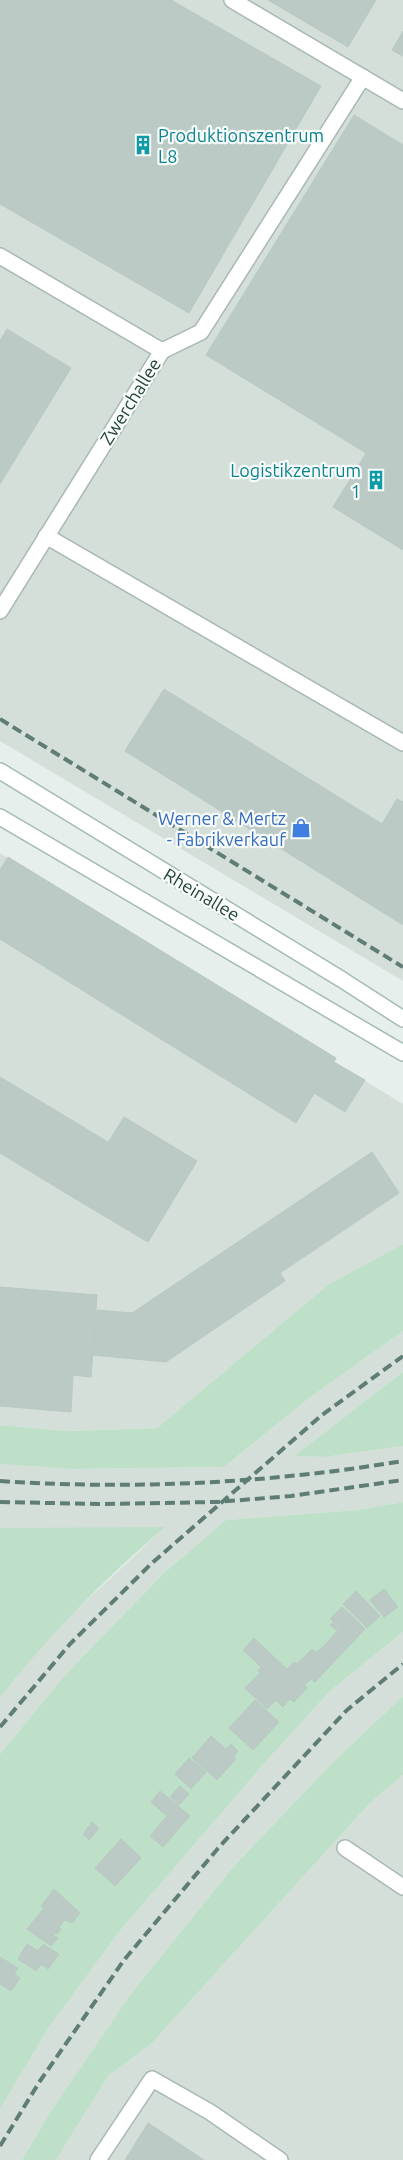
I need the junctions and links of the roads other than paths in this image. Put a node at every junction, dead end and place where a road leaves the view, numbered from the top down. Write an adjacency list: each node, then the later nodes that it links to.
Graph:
1 (232, 0): 2 (main road)
2 (363, 78): 3 (main road); 5 (main road)
3 (403, 101)
4 (0, 256): 5 (main road, Zwerchallee)
5 (162, 351): 6 (main road, Zwerchallee)
6 (46, 536): 7 (main road, Zwerchallee); 8 (main road)
7 (0, 611)
8 (403, 743)
9 (0, 771): 11 (main road, Rheinallee)
10 (0, 817): 12 (main road, Rheinallee)
11 (403, 1019)
12 (403, 1053)
13 (345, 1848): 14 (main road)
14 (403, 1887)
15 (98, 2160): 16 (main road)
16 (280, 2160)

